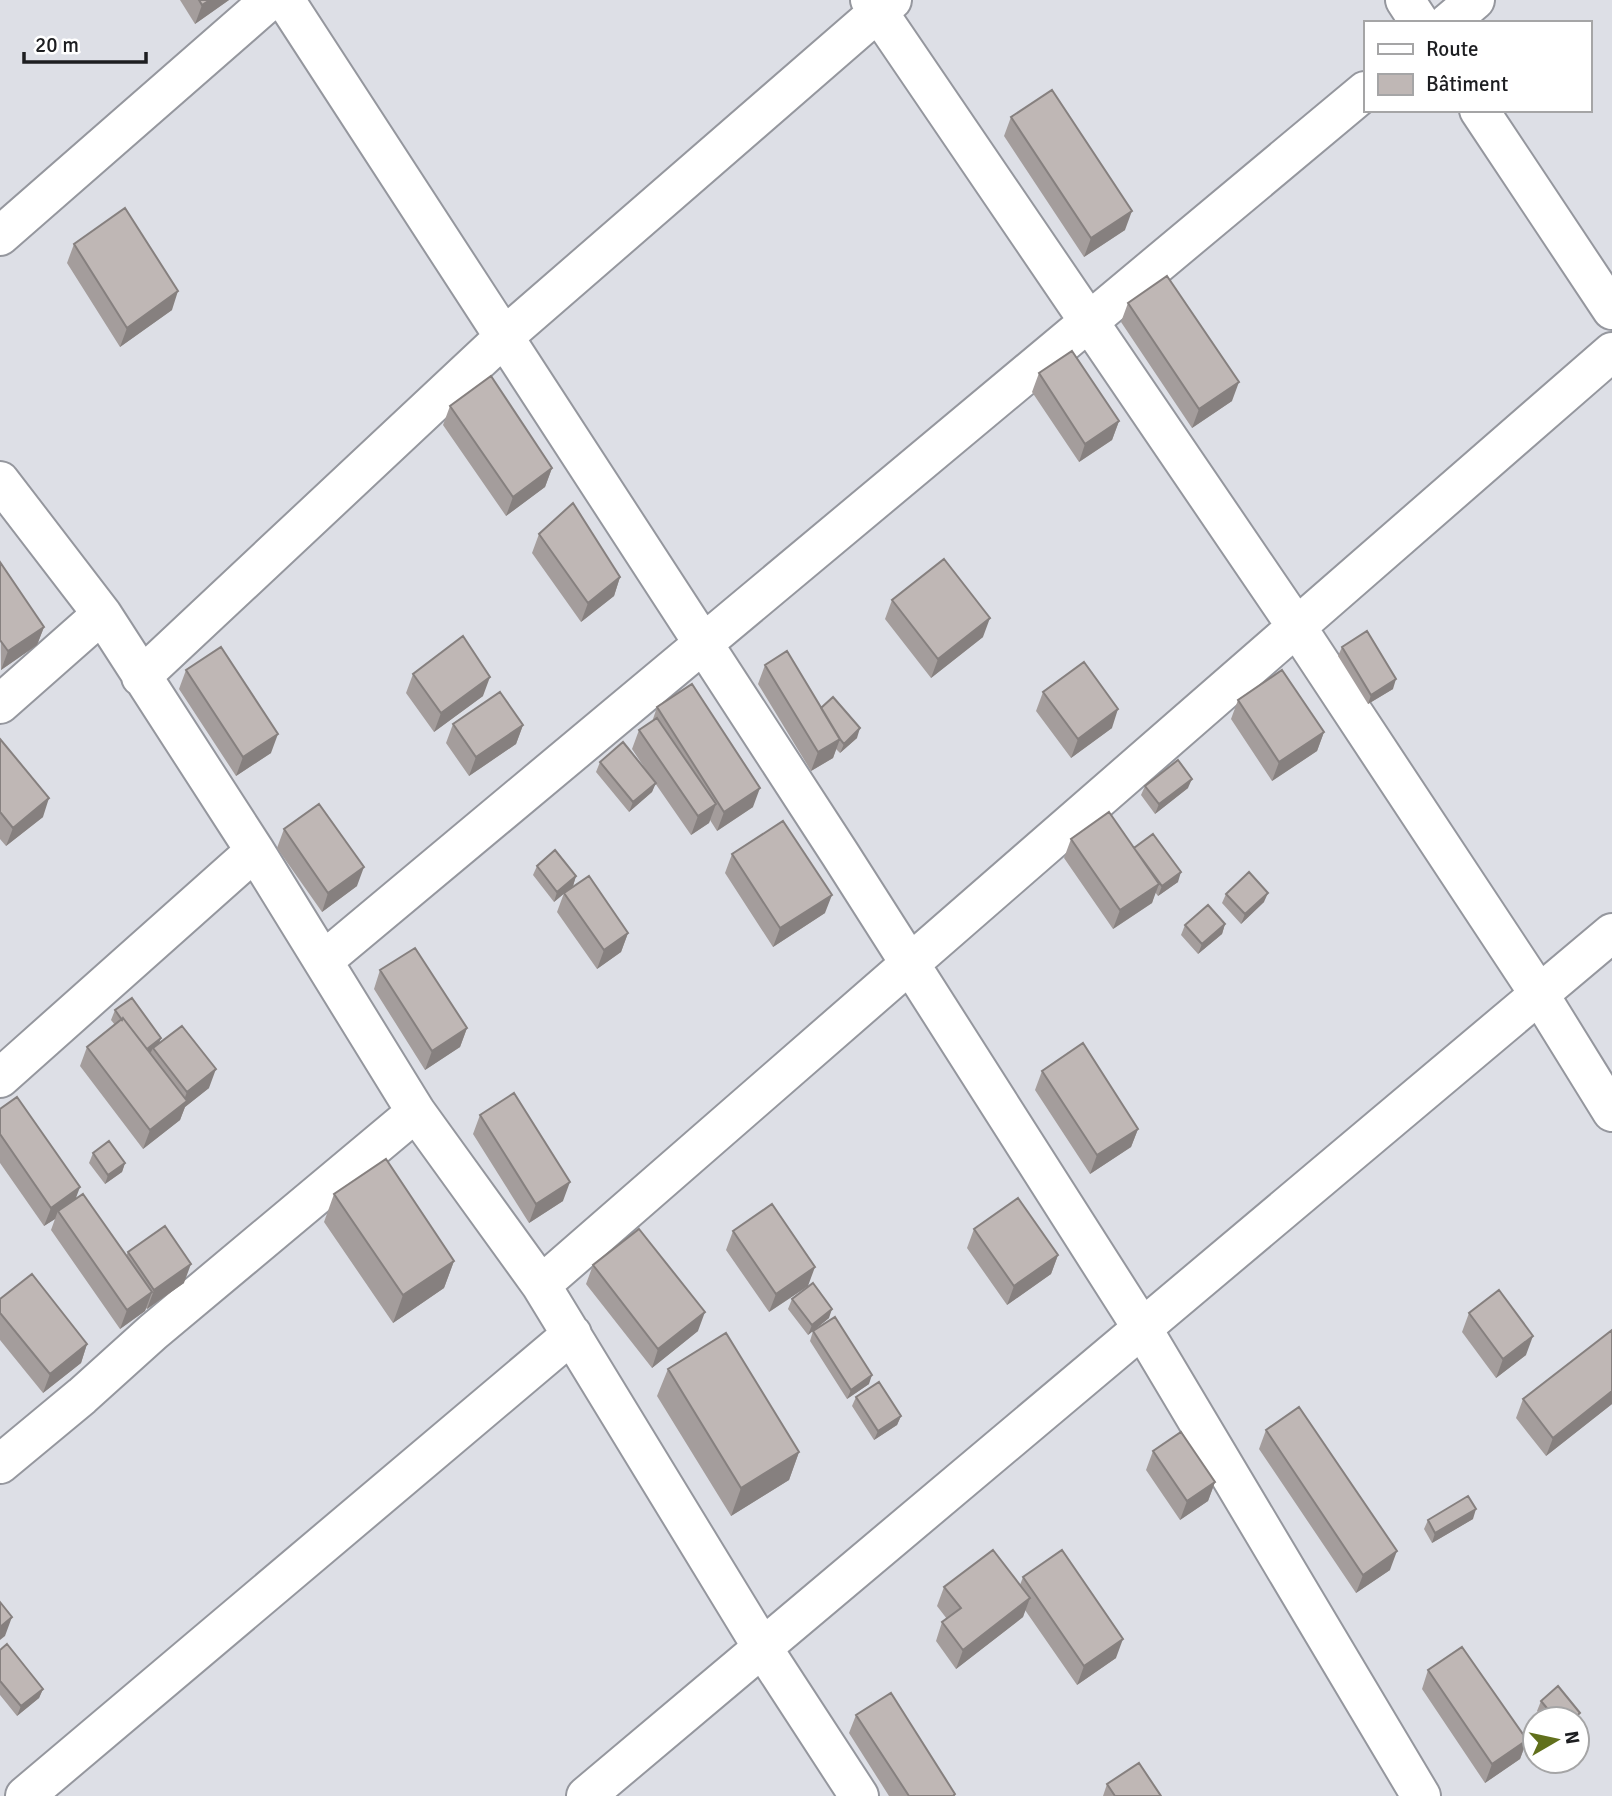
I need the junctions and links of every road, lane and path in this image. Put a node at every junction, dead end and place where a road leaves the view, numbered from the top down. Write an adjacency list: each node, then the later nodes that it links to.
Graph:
1 (270, 0): 10 (street)
2 (285, 0): 13 (street)
3 (1405, 0): 6 (street)
4 (1475, 0): 7 (street)
5 (880, 4): 12 (street); 13 (street)
6 (1419, 21)
7 (1450, 21)
8 (1364, 92): 12 (street)
9 (1480, 112): 11 (street)
10 (0, 236)
11 (1612, 310)
12 (1088, 323): 17 (street); 18 (street)
13 (505, 336): 18 (street); 19 (street)
14 (1612, 352): 17 (street)
15 (0, 481): 16 (street)
16 (102, 614): 19 (street); 20 (street)
17 (1296, 626): 24 (street); 25 (street)
18 (703, 644): 23 (street); 24 (street)
19 (141, 677): 21 (street)
20 (0, 704)
21 (255, 850): 23 (street); 26 (street)
22 (1612, 933): 25 (street)
23 (323, 961): 27 (street)
24 (910, 964): 29 (street); 30 (street)
25 (1539, 994): 28 (street); 30 (street)
26 (0, 1078)
27 (416, 1112): 29 (street); 32 (street)
28 (1612, 1112)
29 (541, 1285): 31 (street)
30 (1142, 1328): 33 (street); 37 (street)
31 (572, 1334): 33 (street); 34 (street)
32 (0, 1464)
33 (762, 1647): 35 (street); 36 (street)
34 (25, 1796)
35 (586, 1796)
36 (859, 1796)
37 (1422, 1796)

